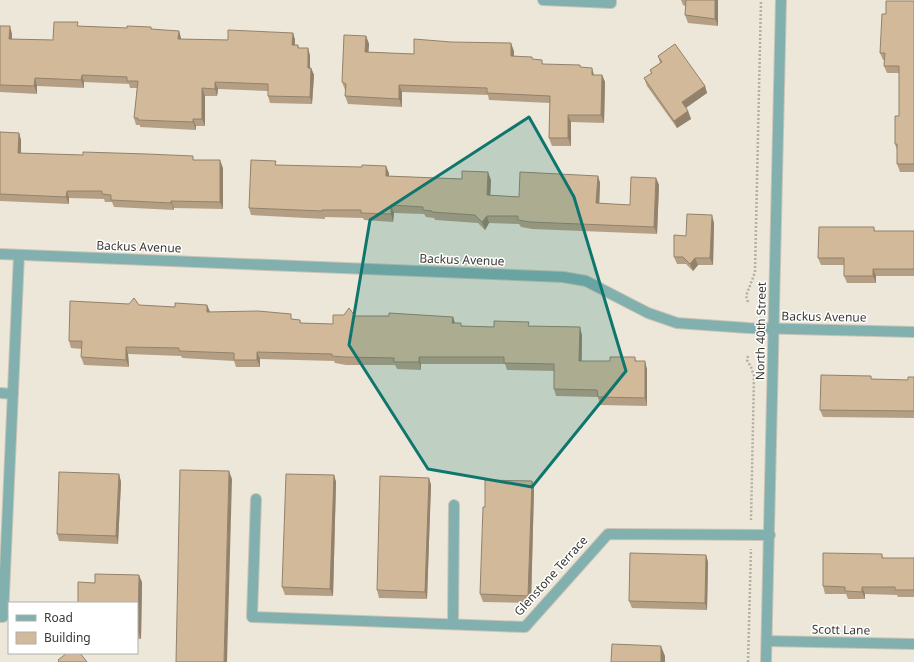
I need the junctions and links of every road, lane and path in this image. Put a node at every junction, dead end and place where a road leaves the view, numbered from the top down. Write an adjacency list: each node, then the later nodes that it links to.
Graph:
1 (543, 0): 4 (street)
2 (761, 0): 7 (path)
3 (781, 0): 8 (street, North 40th Street)
4 (611, 2)
5 (0, 254): 6 (street, Backus Avenue)
6 (19, 255): 8 (street, Backus Avenue); 12 (street)
7 (748, 302)
8 (774, 328): 9 (street, Backus Avenue); 16 (street, North 40th Street)
9 (914, 332)
10 (748, 356): 15 (path)
11 (0, 393): 12 (street)
12 (13, 394): 17 (street)
13 (256, 498): 18 (street, Glenstone Terrace)
14 (454, 505): 18 (street)
15 (750, 535): 16 (street, Glenstone Terrace); 18 (street, Glenstone Terrace); 21 (path)
16 (770, 535): 19 (street, North 40th Street)
17 (1, 617)
18 (453, 624)
19 (767, 641): 20 (street, Scott Lane); 22 (street, North 40th Street)
20 (914, 644)
21 (748, 662)
22 (766, 662)

